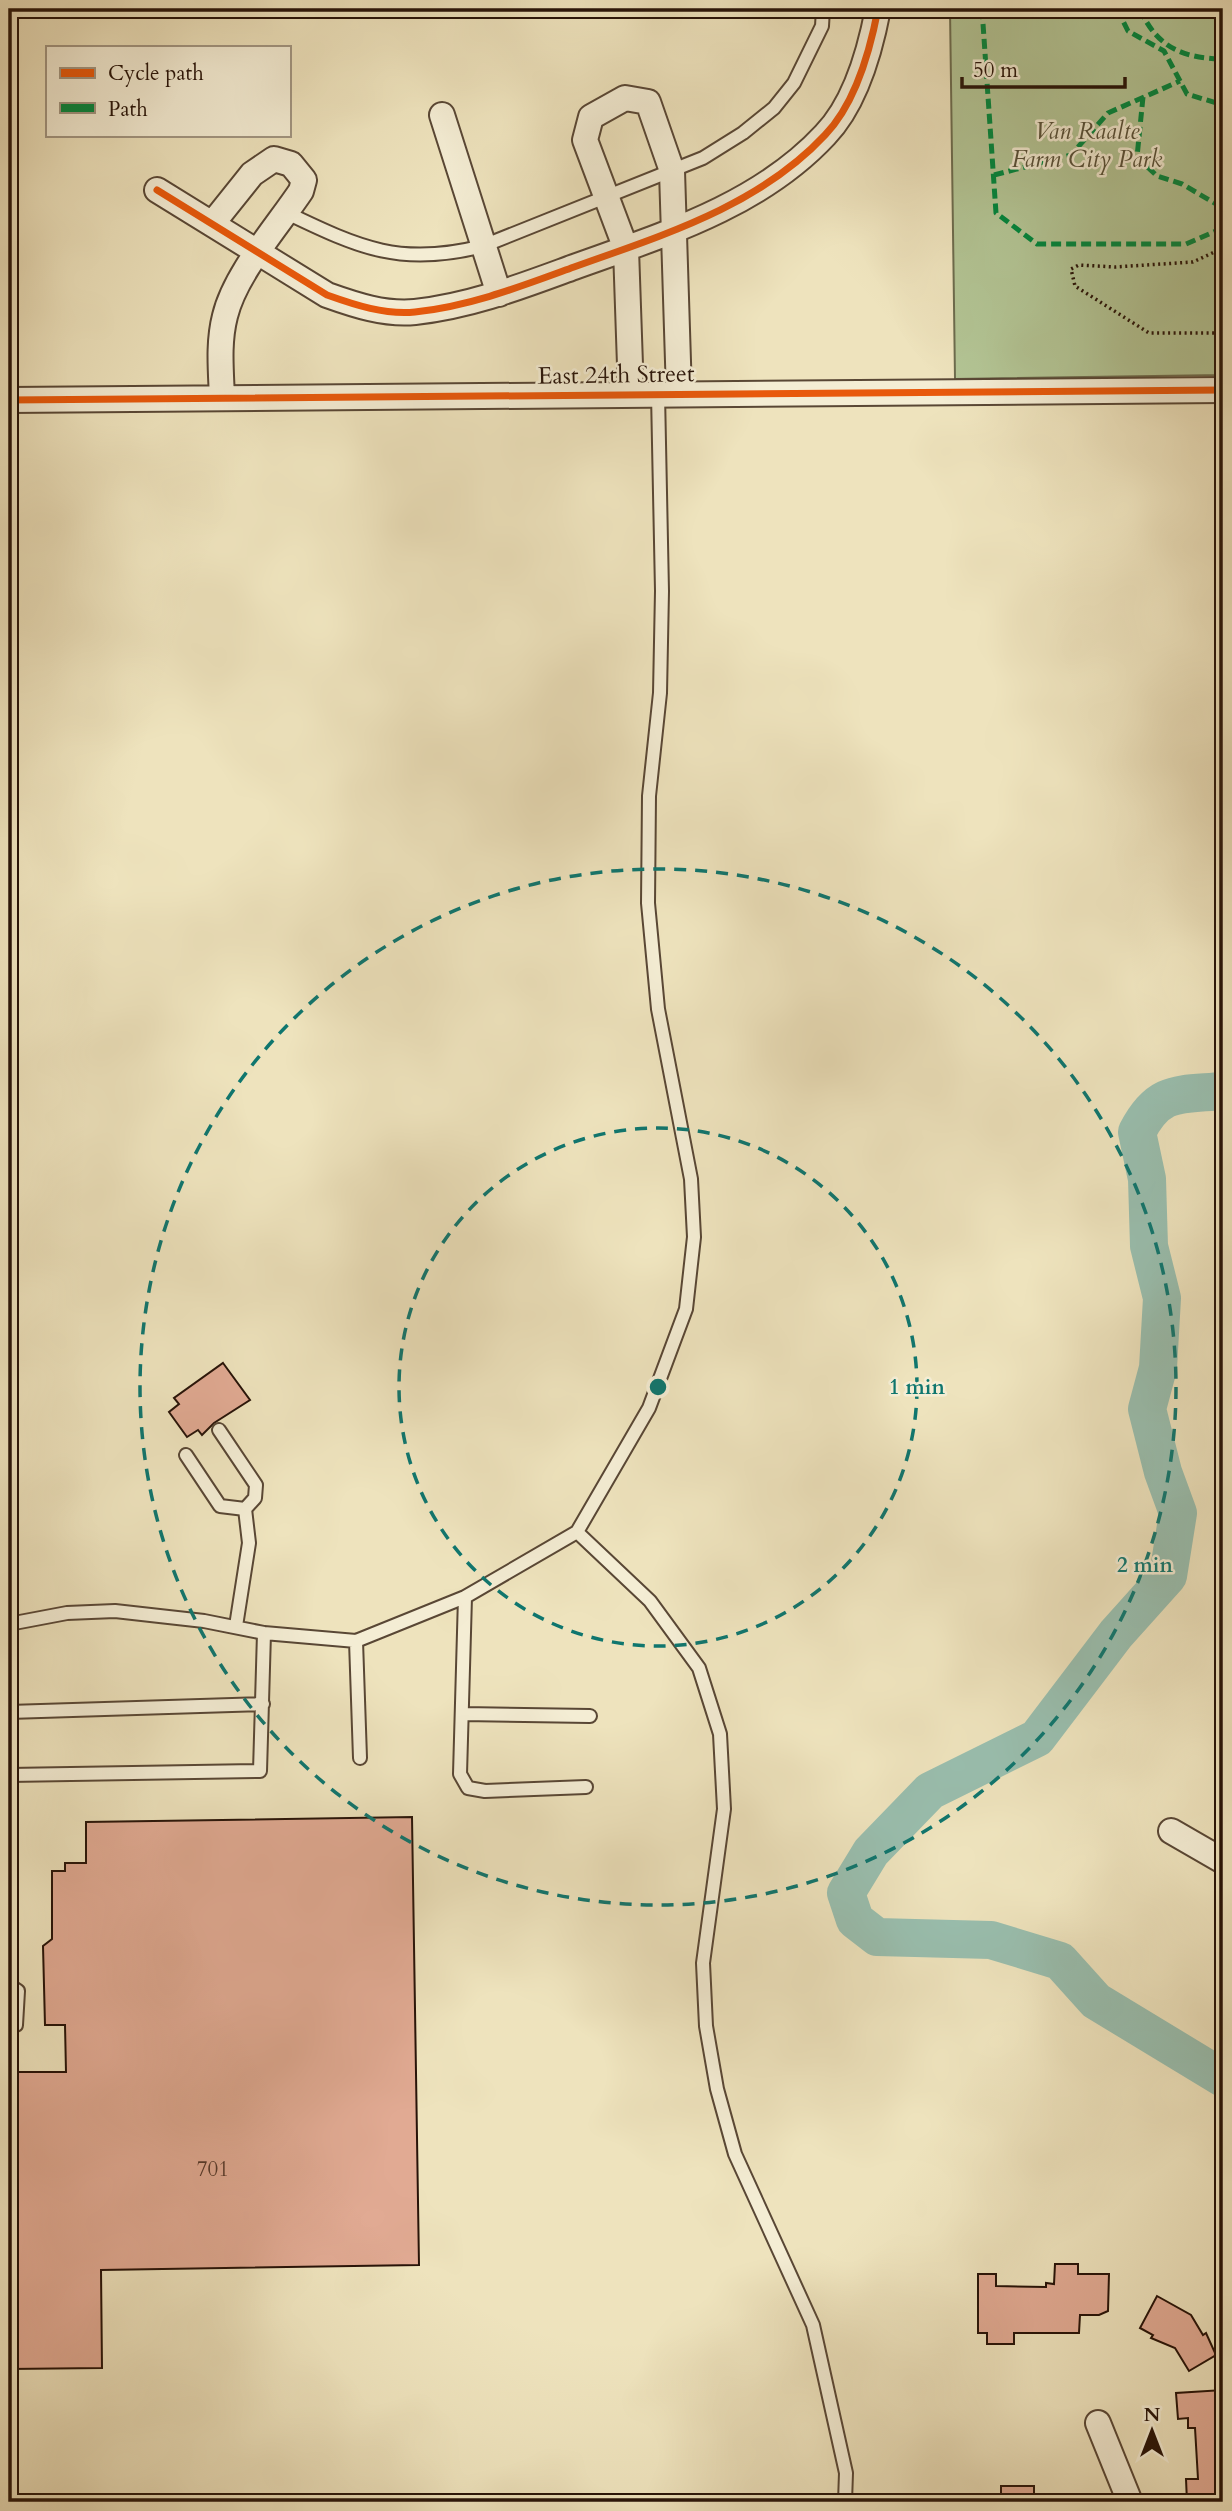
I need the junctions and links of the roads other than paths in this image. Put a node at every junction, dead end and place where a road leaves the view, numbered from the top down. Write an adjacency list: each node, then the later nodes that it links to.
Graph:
1 (823, 9): 4 (lane)
2 (878, 9): 9 (street)
3 (442, 115): 10 (street)
4 (673, 171): 6 (lane); 6 (street); 9 (street)
5 (157, 190): 8 (street)
6 (606, 198): 10 (lane); 11 (street)
7 (287, 213): 8 (street); 10 (lane); 12 (street)
8 (212, 224): 12 (street)
9 (676, 229): 11 (street); 15 (street)
10 (483, 246): 13 (street)
11 (626, 249): 13 (street); 16 (street)
12 (259, 253): 13 (street); 17 (street)
13 (499, 294)
14 (1223, 390): 15 (street, East 24th Street)
15 (669, 393): 16 (street, East 24th Street); 22 (lane)
16 (631, 394): 17 (street, East 24th Street)
17 (222, 398): 18 (street, East 24th Street)
18 (9, 400)
19 (219, 1430): 21 (lane)
20 (186, 1455): 21 (lane)
21 (245, 1509): 25 (lane)
22 (576, 1532): 23 (lane); 40 (lane)
23 (465, 1597): 27 (lane); 30 (lane)
24 (9, 1624): 25 (lane)
25 (236, 1626): 26 (lane)
26 (264, 1633): 27 (lane); 28 (lane)
27 (356, 1641): 32 (lane)
28 (263, 1704): 29 (lane); 33 (lane)
29 (9, 1712)
30 (463, 1714): 31 (lane); 34 (lane)
31 (590, 1716)
32 (360, 1758)
33 (9, 1775)
34 (586, 1787)
35 (1171, 1832): 36 (street)
36 (1223, 1861)
37 (9, 1985): 38 (lane)
38 (9, 2028)
39 (1098, 2423): 41 (street)
40 (845, 2502)
41 (1130, 2502)

